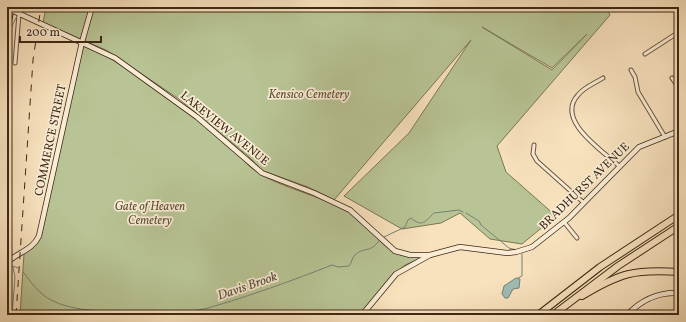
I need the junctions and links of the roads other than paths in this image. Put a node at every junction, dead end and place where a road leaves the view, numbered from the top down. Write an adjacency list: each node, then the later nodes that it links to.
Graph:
1 (92, 7): 8 (street, COMMERCE STREET)
2 (676, 7): 4 (street)
3 (9, 8): 5 (street, LAKEVIEW AVENUE); 6 (highway)
4 (679, 12)
5 (19, 14): 8 (street, LAKEVIEW AVENUE); 10 (street)
6 (7, 26)
7 (679, 32): 9 (street)
8 (82, 42): 26 (street, LAKEVIEW AVENUE); 27 (street, COMMERCE STREET)
9 (645, 54)
10 (15, 63)
11 (631, 70): 16 (street)
12 (603, 78): 18 (street)
13 (672, 78): 14 (street)
14 (679, 88)
15 (679, 132): 16 (street, BRADHURST AVENUE)
16 (665, 137): 18 (street, BRADHURST AVENUE)
17 (534, 145): 19 (street)
18 (619, 166): 19 (street, BRADHURST AVENUE)
19 (584, 204): 22 (street, BRADHURST AVENUE)
20 (679, 211): 25 (highway)
21 (679, 215): 25 (highway)
22 (564, 222): 24 (street); 26 (street, BRADHURST AVENUE)
23 (679, 226): 30 (highway)
24 (577, 238)
25 (632, 244): 32 (highway)
26 (430, 256): 31 (street, BRADHURST AVENUE)
27 (7, 263)
28 (679, 272): 30 (highway)
29 (679, 293): 33 (street)
30 (555, 313)
31 (362, 315)
32 (538, 315)
33 (628, 315)

